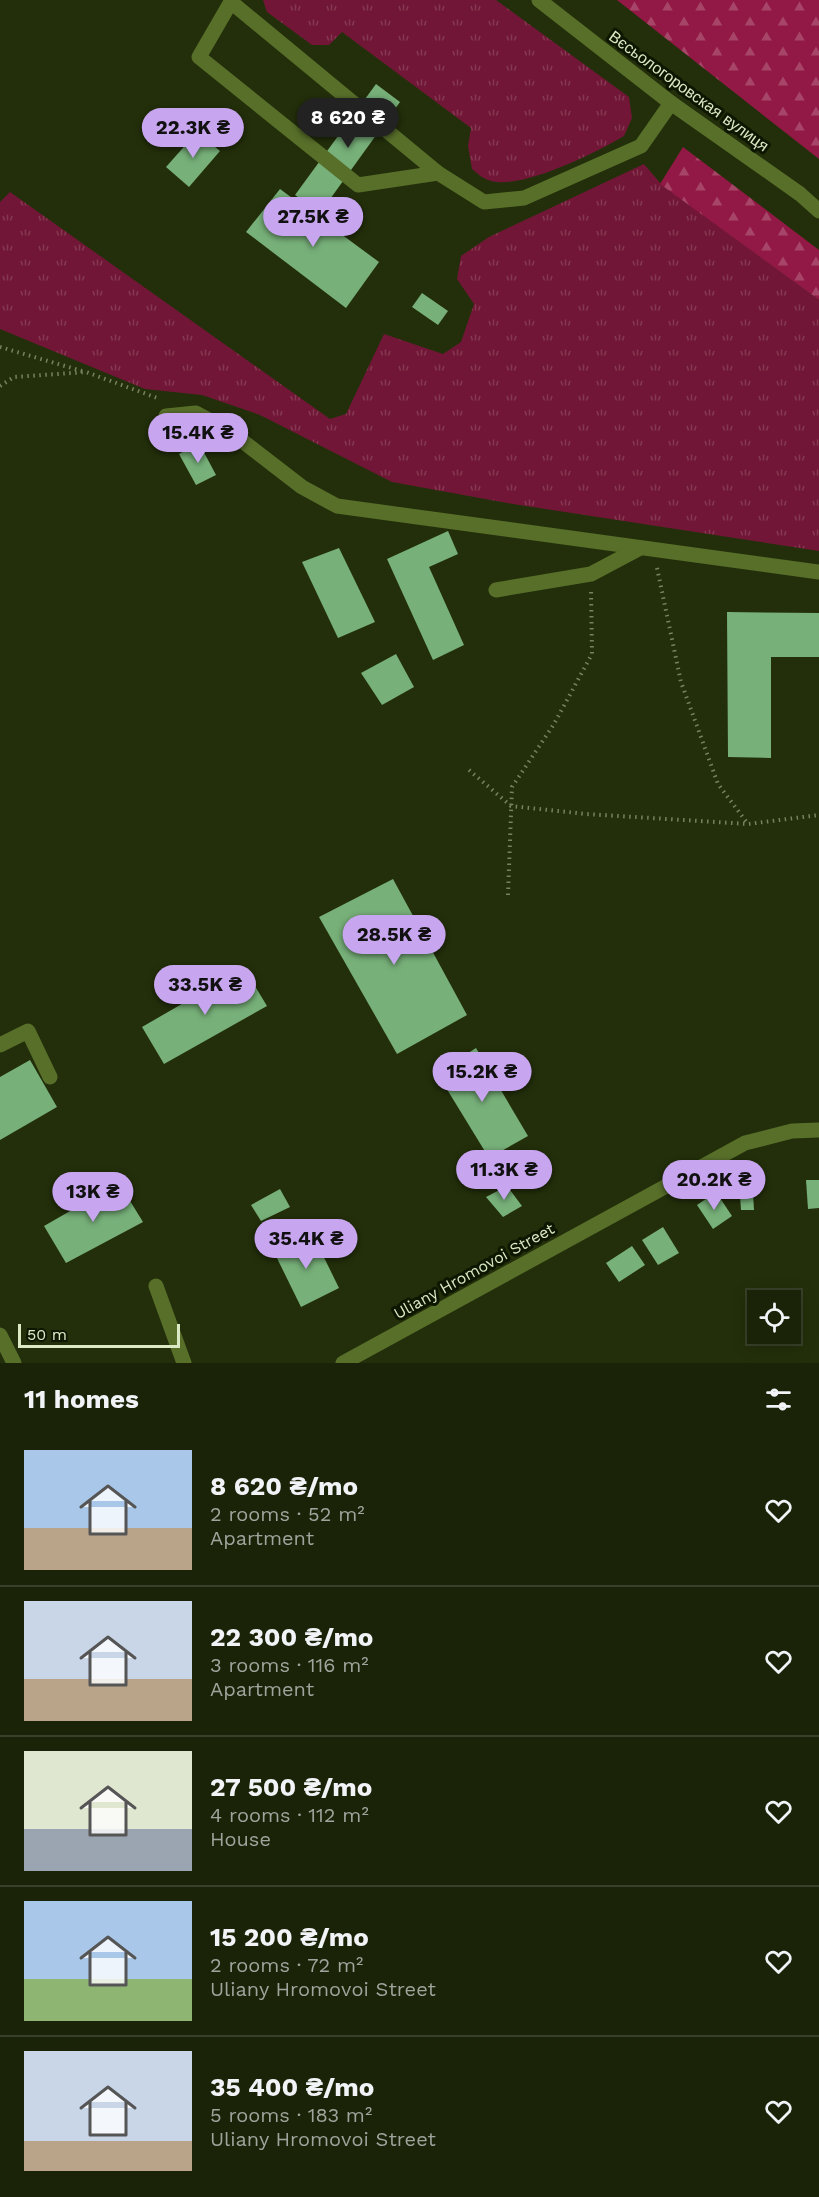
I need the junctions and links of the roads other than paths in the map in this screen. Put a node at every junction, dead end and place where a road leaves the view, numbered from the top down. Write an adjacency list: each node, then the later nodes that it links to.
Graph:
1 (538, 0): 3 (street, Вєсьологоровская вулиця)
2 (231, 1): 4 (street); 4 (street)
3 (671, 103): 4 (street); 5 (street, Вєсьологоровская вулиця)
4 (438, 173)
5 (819, 211)
6 (166, 416): 7 (street)
7 (647, 549): 8 (street); 9 (street)
8 (819, 572)
9 (496, 590)
10 (0, 1045): 11 (street)
11 (50, 1077)
12 (819, 1130): 17 (street, Uliany Hromovoi Street)
13 (156, 1286): 16 (street)
14 (0, 1335): 15 (street)
15 (14, 1363)
16 (184, 1363)
17 (343, 1363)

